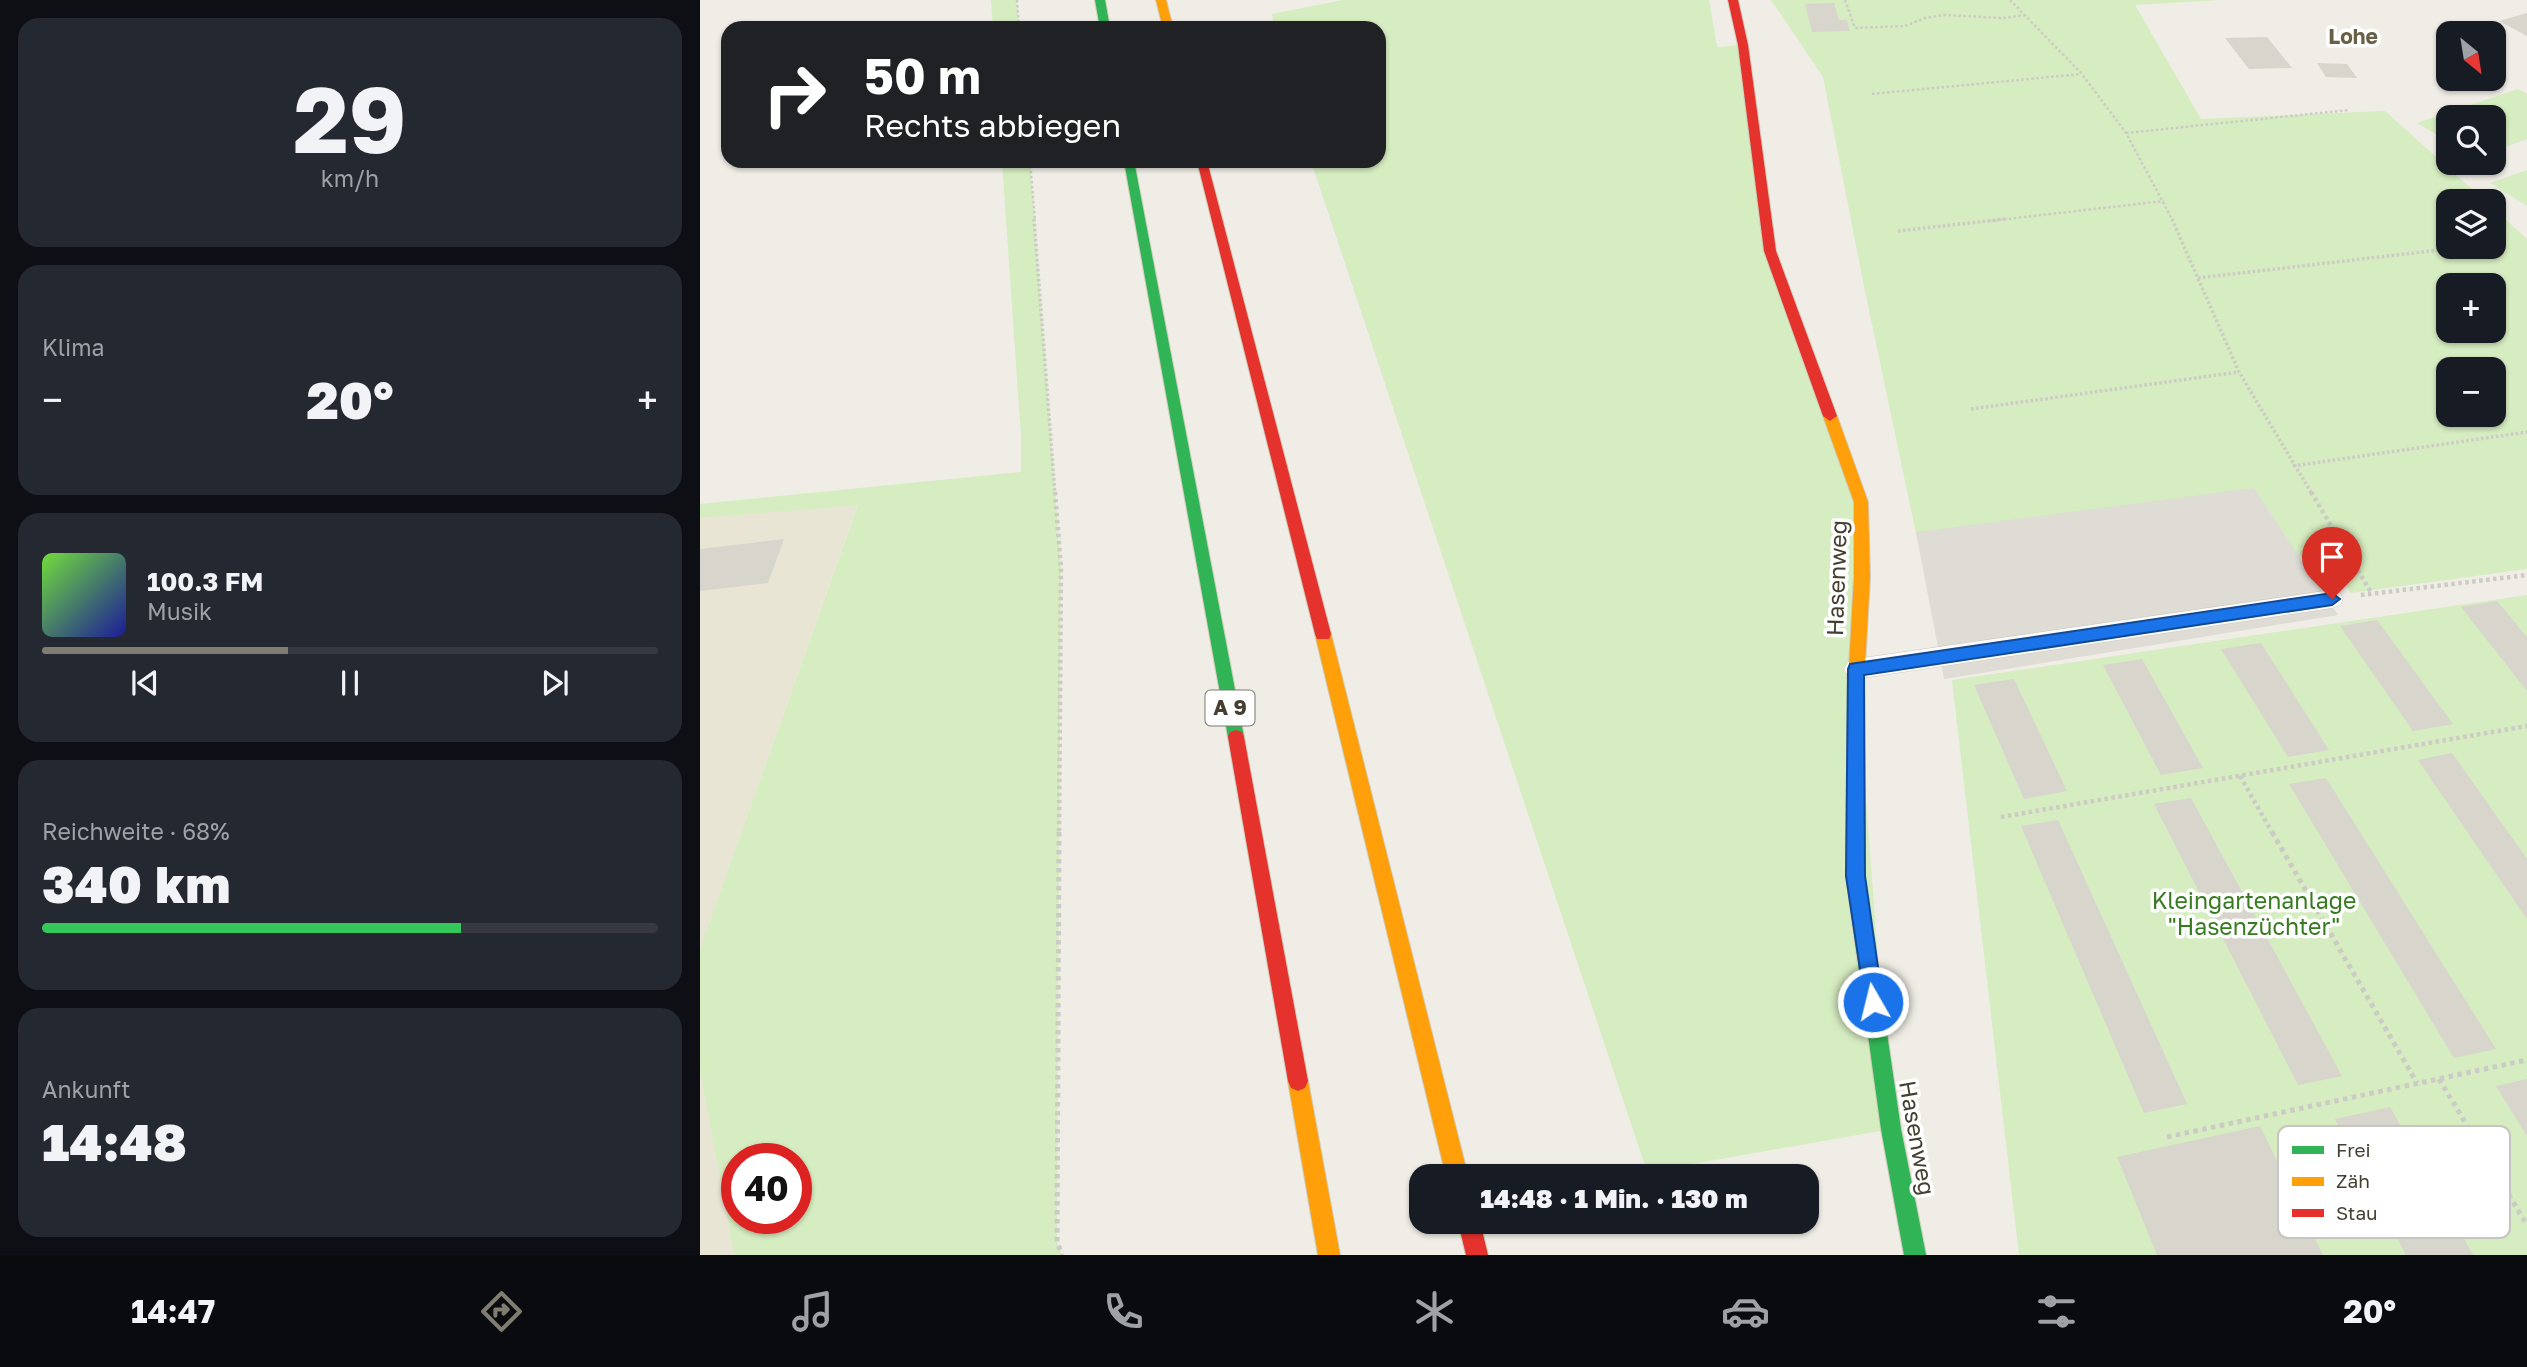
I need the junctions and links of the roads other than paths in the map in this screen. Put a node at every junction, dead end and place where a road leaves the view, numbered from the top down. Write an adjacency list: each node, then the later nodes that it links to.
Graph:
1 (1100, 0): 4 (main road)
2 (1161, 0): 5 (main road)
3 (1733, 0): 9 (main road, Hasenweg)
4 (1104, 21)
5 (1166, 21)
6 (1130, 168): 12 (main road, A 9)
7 (1204, 168): 10 (main road)
8 (2332, 599): 9 (lane)
9 (1856, 669): 14 (main road, Hasenweg)
10 (1454, 1164)
11 (1472, 1234): 13 (main road)
12 (1329, 1255)
13 (1477, 1255)
14 (1915, 1255)

